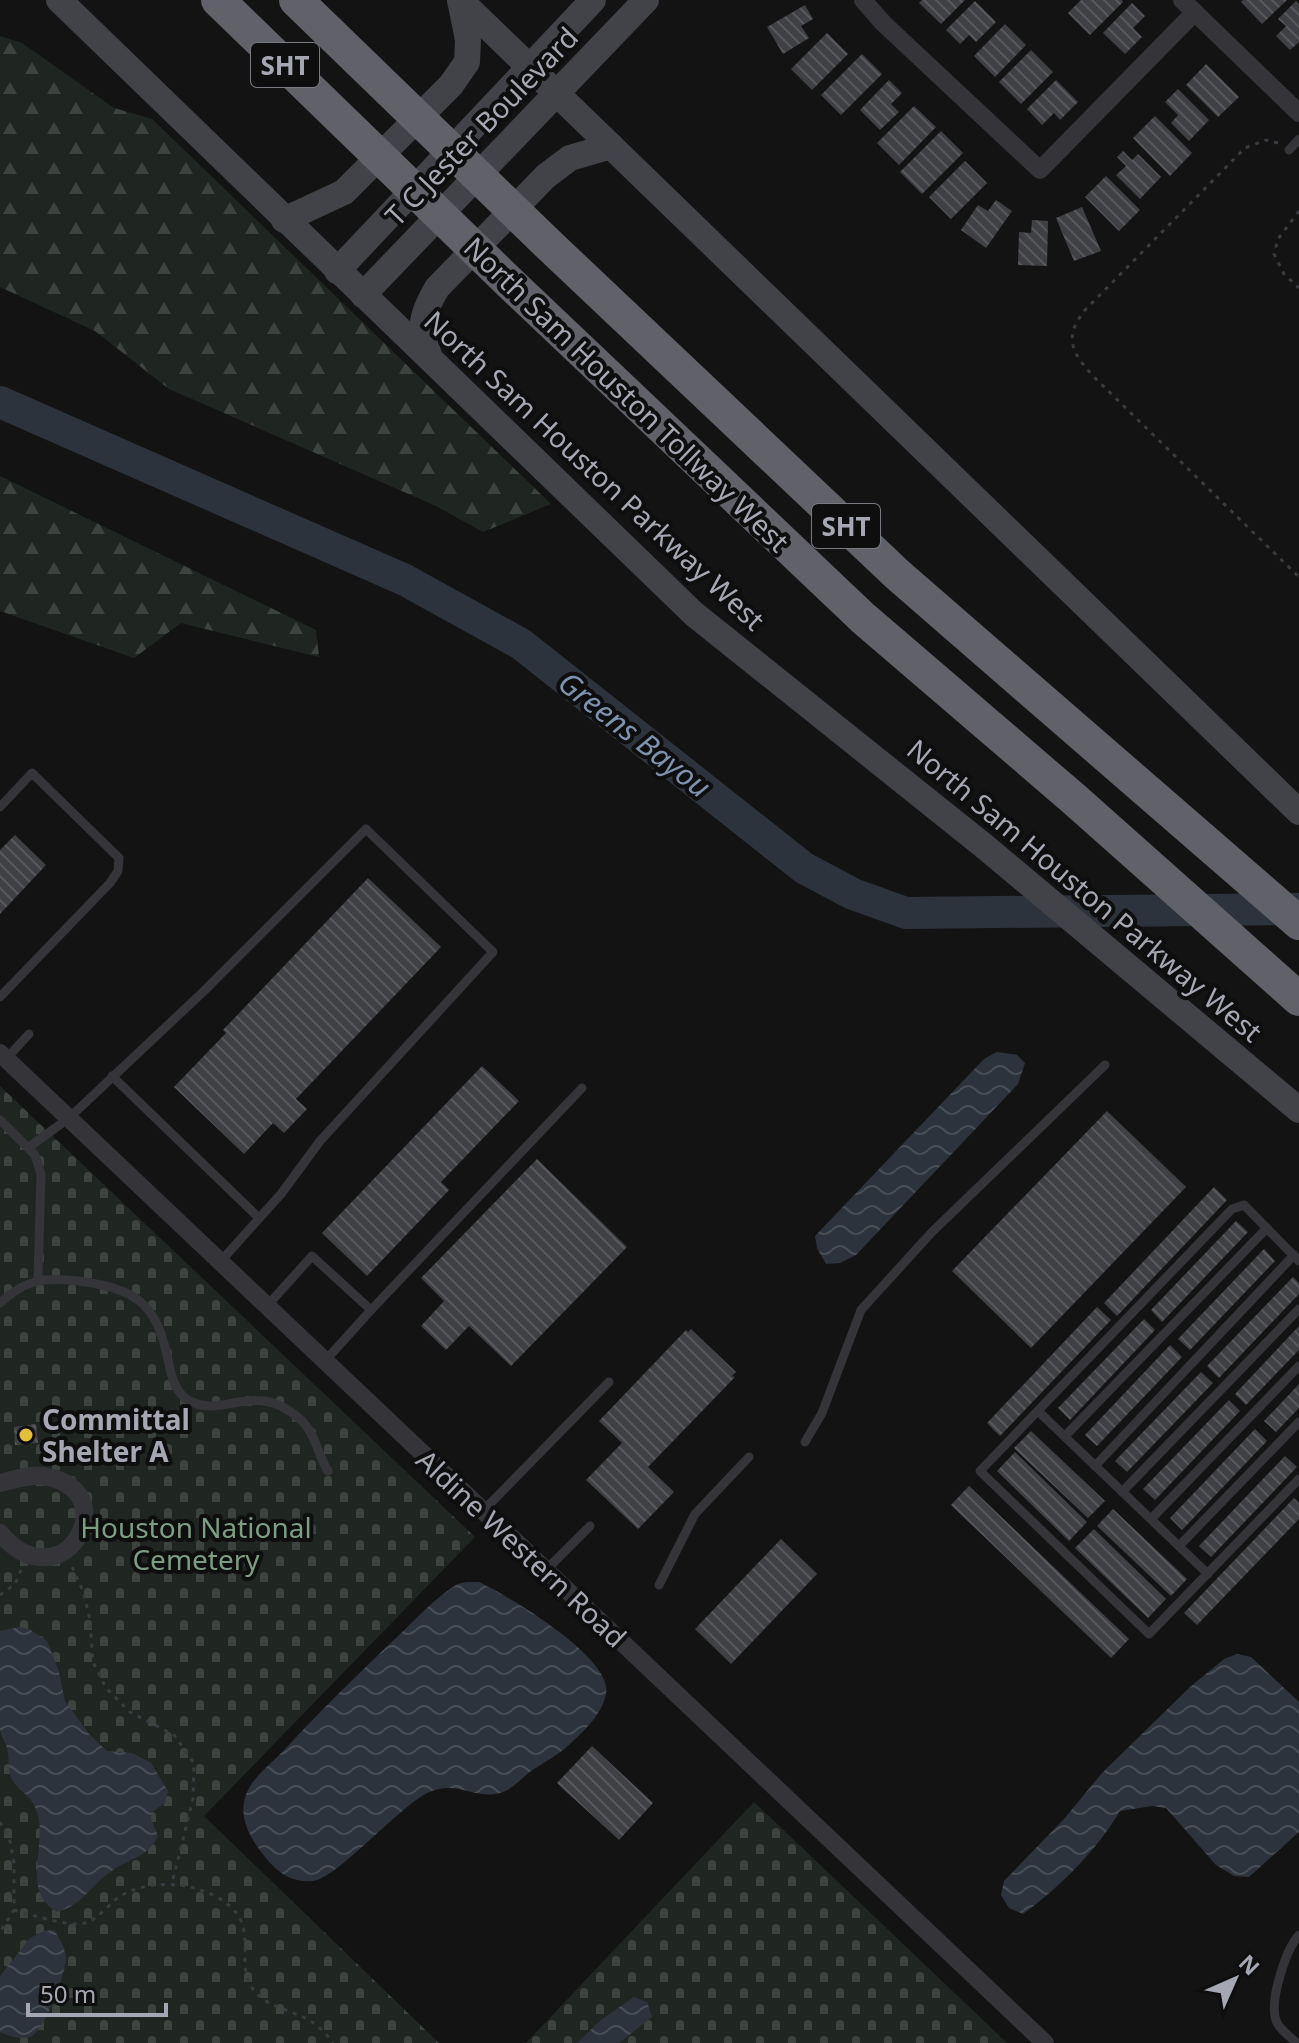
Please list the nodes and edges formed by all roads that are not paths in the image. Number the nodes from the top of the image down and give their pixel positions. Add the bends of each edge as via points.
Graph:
1 (59, 0) edge
2 (218, 0) edge
3 (296, 0) edge
4 (460, 0) edge
5 (593, 0) edge
6 (646, 0) edge
7 (863, 0) edge
8 (1188, 6) edge
9 (530, 68) junction
10 (557, 93) junction
11 (1299, 113) edge
12 (1299, 139) edge
13 (611, 146) junction
14 (1289, 150) dead end
15 (284, 220) junction
16 (337, 271) junction
17 (363, 295) junction
18 (431, 361) junction
19 (1293, 806) edge
20 (0, 807) edge
21 (1299, 923) edge
22 (1292, 992) edge
23 (0, 997) edge
24 (29, 1034) dead end
25 (3, 1056) edge
26 (1105, 1065) dead end
27 (112, 1076) junction
28 (582, 1088) dead end
29 (1299, 1110) edge
30 (69, 1118) junction
31 (0, 1120) edge
32 (29, 1147) junction
33 (259, 1218) junction
34 (1267, 1228) junction
35 (1296, 1258) edge
36 (220, 1262) junction
37 (38, 1279) junction
38 (0, 1303) edge
39 (267, 1306) junction
40 (1299, 1309) edge
41 (371, 1310) junction
42 (325, 1361) junction
43 (1299, 1366) edge
44 (609, 1382) dead end
45 (1038, 1411) junction
46 (1299, 1422) edge
47 (1065, 1436) junction
48 (805, 1442) dead end
49 (749, 1457) dead end
50 (1095, 1466) junction
51 (328, 1471) dead end
52 (1299, 1479) edge
53 (0, 1483) edge
54 (1122, 1492) junction
55 (483, 1511) junction
56 (1151, 1519) junction
57 (590, 1526) dead end
58 (0, 1533) edge
59 (1179, 1546) junction
60 (546, 1570) junction
61 (1208, 1574) junction
62 (659, 1585) dead end
63 (1299, 1935) edge
64 (1045, 2043) edge
65 (1297, 2043) edge

1 - 15 main road, North Sam Houston Parkway West
2 - 22 highway, North Sam Houston Tollway West / SHT via 863,618
3 - 21 highway, North Sam Houston Tollway West / SHT via 898,575
4 - 9 main road
4 - 15 main road via 467,62 451,85 344,192
5 - 9 main road, T C Jester Boulevard
6 - 10 main road, T C Jester Boulevard
7 - 8 street via 1040,170
8 - 11 street
9 - 10 main road
9 - 16 main road, T C Jester Boulevard
10 - 13 main road
10 - 17 main road, T C Jester Boulevard
12 - 14 lane
13 - 18 main road via 570,158 546,176 437,288 424,310 421,334
13 - 19 main road
15 - 16 main road, North Sam Houston Parkway West
16 - 17 main road, North Sam Houston Parkway West
17 - 18 main road, North Sam Houston Parkway West
18 - 29 main road, North Sam Houston Parkway West via 694,614 984,846
20 - 23 lane via 32,773 119,858 110,883
24 - 25 lane
25 - 30 street, Aldine Western Road
26 - 48 lane via 932,1232 861,1310 822,1413
27 - 30 lane
27 - 33 lane
27 - 33 lane via 366,829 493,952 320,1141
28 - 41 lane
30 - 32 lane
30 - 36 street, Aldine Western Road
31 - 32 lane
32 - 37 lane via 41,1174
33 - 36 lane
34 - 35 lane
34 - 45 lane via 1244,1205 1232,1209
34 - 47 lane
35 - 50 lane
36 - 39 street, Aldine Western Road
37 - 38 lane
37 - 51 lane via 100,1284 136,1298 160,1326 181,1394 201,1405 253,1399 282,1406 305,1423
39 - 41 lane via 312,1256
39 - 42 street, Aldine Western Road
40 - 54 lane
41 - 42 lane
42 - 55 street, Aldine Western Road
43 - 56 lane
44 - 55 lane
45 - 47 lane
45 - 61 lane via 980,1471 1149,1634
46 - 59 lane
47 - 50 lane
49 - 62 lane via 695,1514
50 - 54 lane
52 - 61 lane
53 - 58 street via 40,1475 63,1481 79,1494 86,1514 79,1538 63,1553 44,1558 27,1556
54 - 56 lane
55 - 60 street, Aldine Western Road
56 - 59 lane
57 - 60 lane
59 - 61 lane
60 - 64 street, Aldine Western Road
63 - 65 lane via 1279,1979 1275,2014 1276,2023

